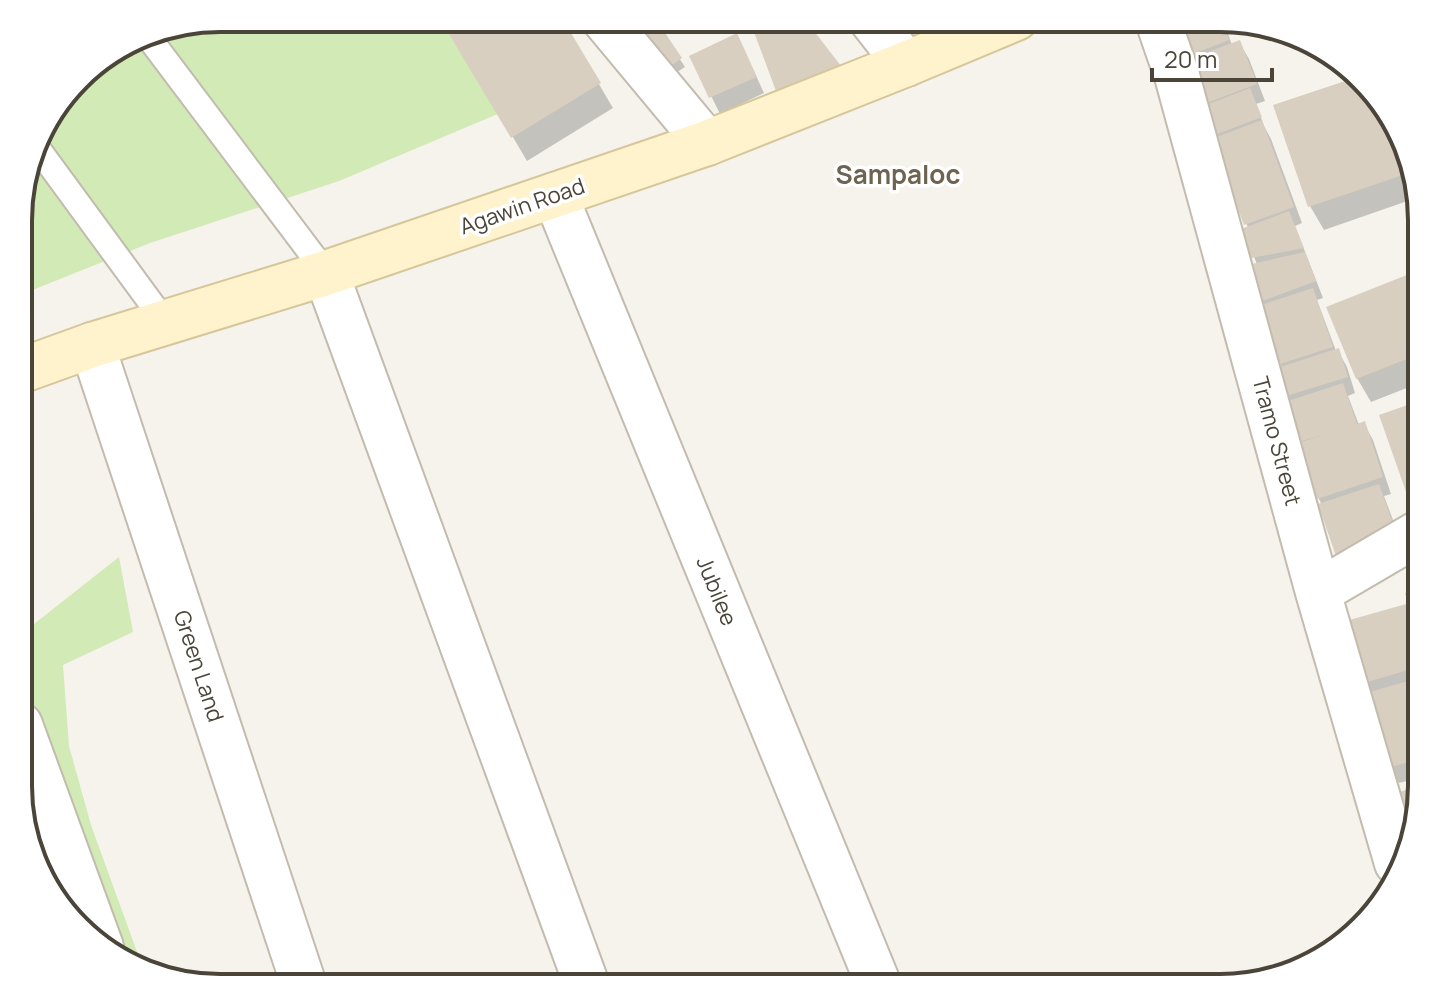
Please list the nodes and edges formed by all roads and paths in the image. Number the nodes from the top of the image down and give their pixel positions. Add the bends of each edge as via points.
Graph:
1 (615, 32) edge
2 (881, 32) edge
3 (975, 32) edge
4 (1162, 32) edge
5 (154, 44) edge
6 (906, 64) junction
7 (707, 143) junction
8 (43, 156) edge
9 (555, 195) junction
10 (326, 273) junction
11 (165, 322) junction
12 (92, 345) junction
13 (32, 367) edge
14 (1408, 539) edge
15 (1318, 592) junction
16 (32, 758) edge
17 (1395, 856) edge
18 (92, 923) edge
19 (300, 974) edge
20 (583, 974) edge
21 (874, 974) edge

1 - 7 street
2 - 6 street
3 - 6 street, Agawin Road
4 - 15 street, Tramo Street
5 - 10 lane
6 - 7 street, Agawin Road
7 - 9 street, Agawin Road
8 - 11 lane
9 - 10 street, Agawin Road
9 - 21 street, Jubilee
10 - 11 street, Agawin Road
10 - 20 street
11 - 12 street, Agawin Road
12 - 13 street, Agawin Road
12 - 19 street, Green Land
14 - 15 street
15 - 17 street, Tramo Street
16 - 18 street

